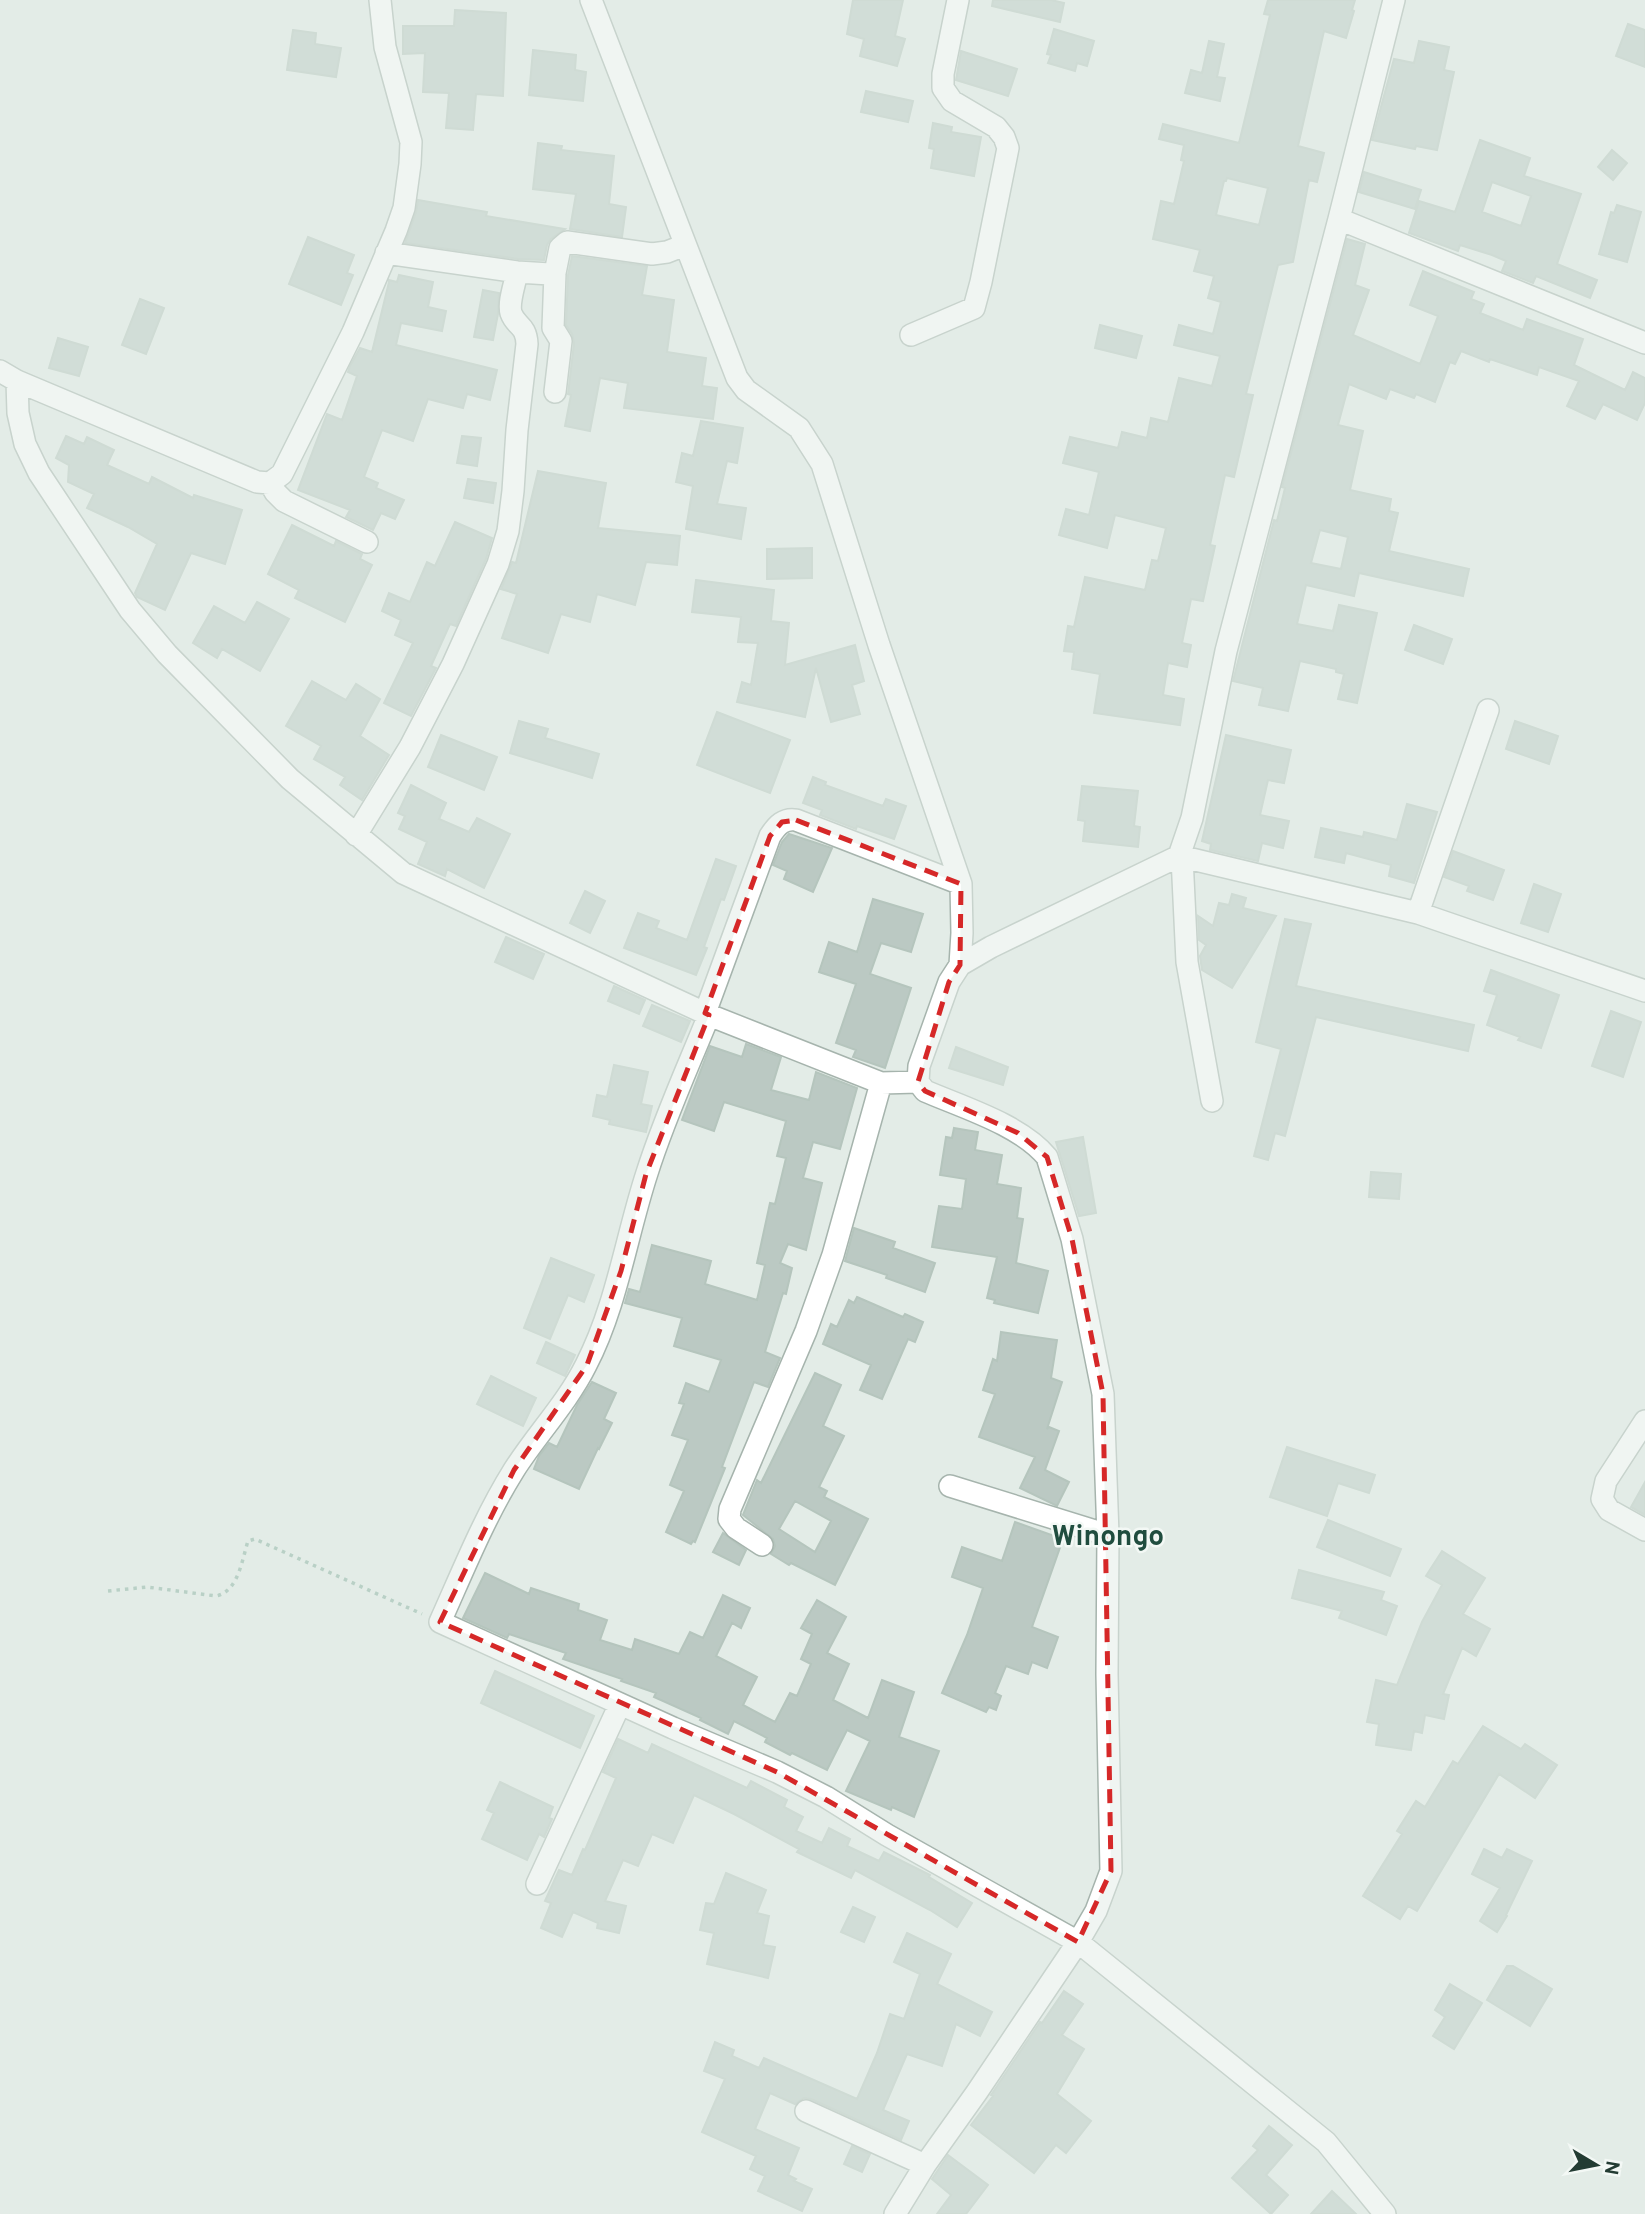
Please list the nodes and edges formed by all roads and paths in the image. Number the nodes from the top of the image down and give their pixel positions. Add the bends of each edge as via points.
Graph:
1 (380, 0) edge
2 (592, 0) edge
3 (958, 0) edge
4 (1394, 0) edge
5 (1339, 219) junction
6 (684, 245) junction
7 (386, 253) junction
8 (517, 272) junction
9 (555, 273) junction
10 (911, 335) dead end
11 (1645, 343) edge
12 (9, 376) edge
13 (555, 392) dead end
14 (271, 483) junction
15 (367, 542) dead end
16 (1488, 710) dead end
17 (356, 835) junction
18 (1181, 856) junction
19 (961, 884) junction
20 (1418, 913) junction
21 (960, 965) junction
22 (1645, 991) edge
23 (707, 1014) junction
24 (918, 1082) junction
25 (881, 1083) junction
26 (1212, 1101) dead end
27 (1645, 1421) edge
28 (950, 1486) dead end
29 (1645, 1530) edge
30 (1108, 1535) junction
31 (762, 1545) dead end
32 (108, 1591) dead end
33 (440, 1622) junction
34 (620, 1704) junction
35 (537, 1884) dead end
36 (1078, 1942) junction
37 (806, 2111) dead end
38 (925, 2165) junction
39 (895, 2214) edge
40 (1385, 2214) edge

1 - 7 street via 385,47 411,142 404,208
2 - 6 street
3 - 10 street via 943,88 952,101 996,127 1007,148 974,308
4 - 5 street
5 - 11 street
5 - 18 street via 1226,650
6 - 9 street via 652,254 567,242 560,248
6 - 19 street via 737,378 746,390 799,428 822,464
7 - 8 street
7 - 14 street via 353,332 282,474
8 - 9 street
8 - 17 street via 510,309 525,330 527,344 513,491 498,564 410,747
9 - 13 street via 553,328 561,341
12 - 14 street via 257,482
12 - 17 street via 25,444 39,473 130,610 290,779
14 - 15 street via 284,501
16 - 20 street
17 - 23 street via 403,873
18 - 20 street
18 - 21 street
18 - 26 street via 1187,962
19 - 21 street
19 - 23 street via 796,820 782,822 770,836
20 - 22 street
21 - 24 street via 949,982 919,1066
23 - 25 street
23 - 33 street via 646,1174 621,1271 587,1365 514,1470
24 - 25 street
24 - 30 street via 925,1091 1018,1133 1047,1157 1072,1240 1102,1394
25 - 31 street via 833,1255 730,1509 729,1520 736,1528
27 - 29 street via 1606,1481 1602,1499 1609,1510
28 - 30 street
30 - 36 street via 1111,1871
32 - 33 path via 147,1587 223,1595 233,1584 248,1541 255,1539
33 - 34 street
34 - 35 street
34 - 36 street via 778,1772
36 - 38 street
36 - 40 street via 1326,2142
37 - 38 street
38 - 39 street

